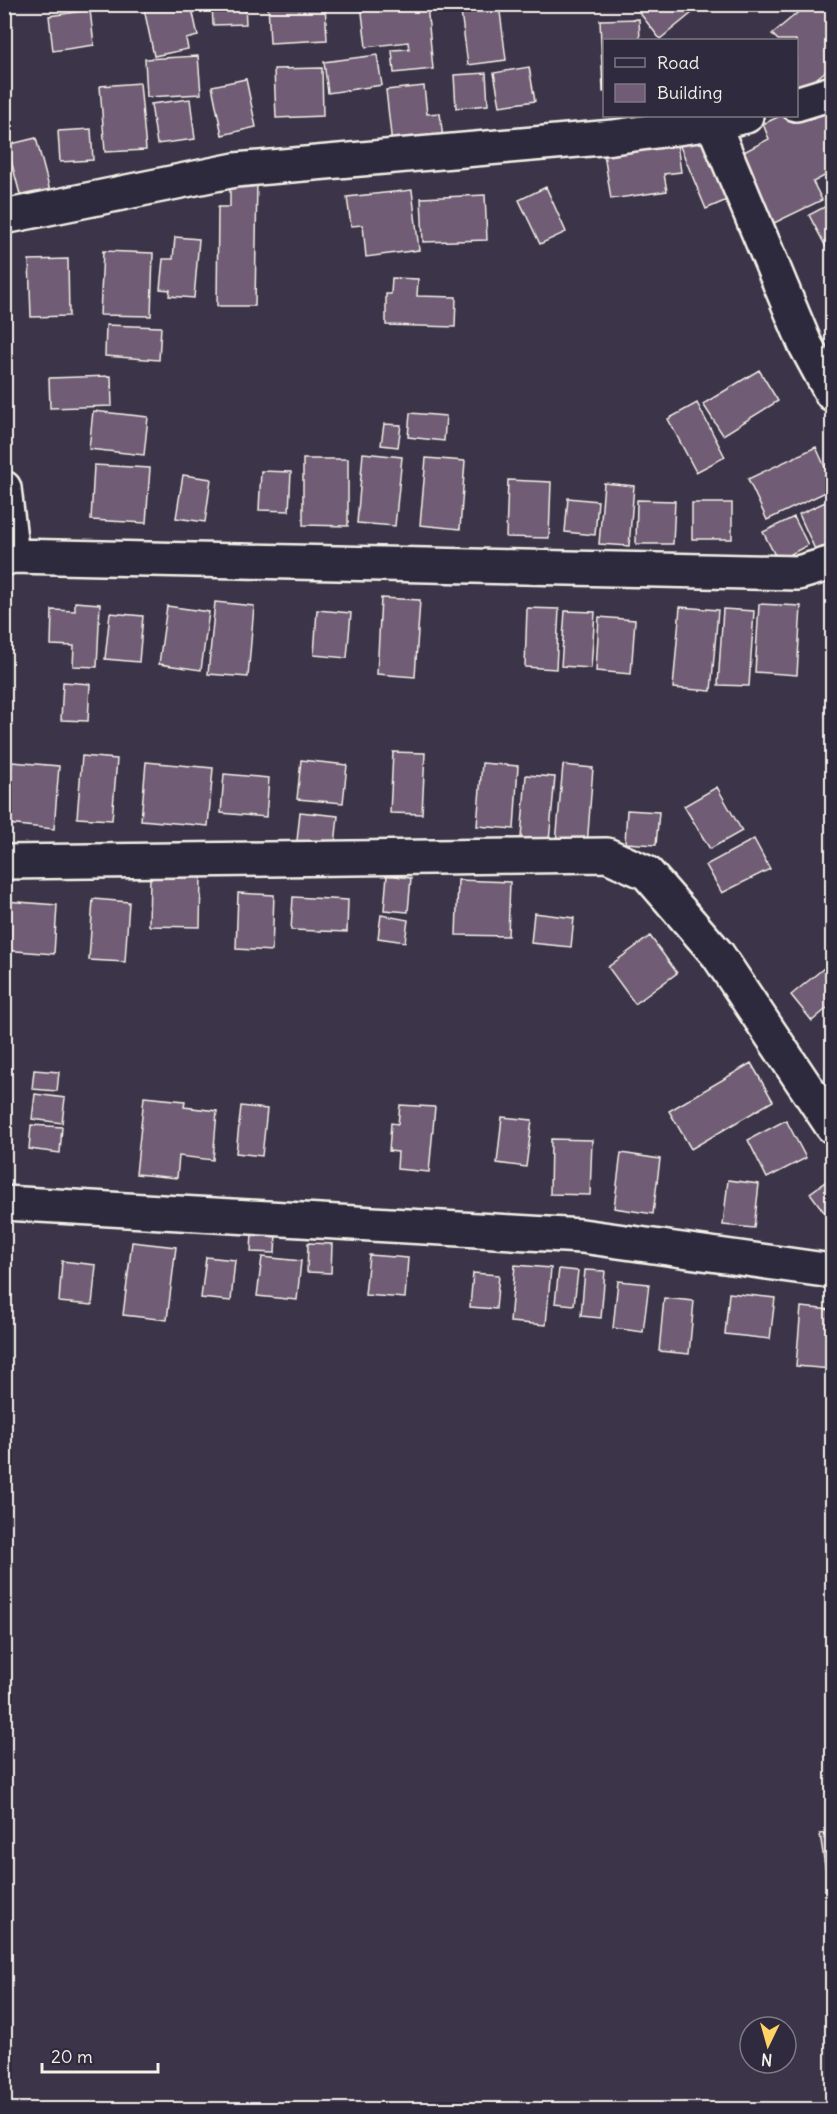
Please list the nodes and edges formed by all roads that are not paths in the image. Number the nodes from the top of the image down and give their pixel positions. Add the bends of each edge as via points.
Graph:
1 (832, 93) edge
2 (798, 103) edge
3 (741, 117) edge
4 (713, 123) junction
5 (4, 217) edge
6 (832, 394) edge
7 (4, 488) edge
8 (8, 558) edge
9 (832, 563) edge
10 (4, 862) edge
11 (832, 1126) edge
12 (4, 1203) edge
13 (832, 1271) edge

1 - 2 street
3 - 4 street
4 - 5 street via 613,137 235,170
4 - 6 street via 805,344
7 - 8 street
8 - 9 street via 798,573
10 - 11 street via 607,855 647,873 718,955
12 - 13 street via 582,1236

